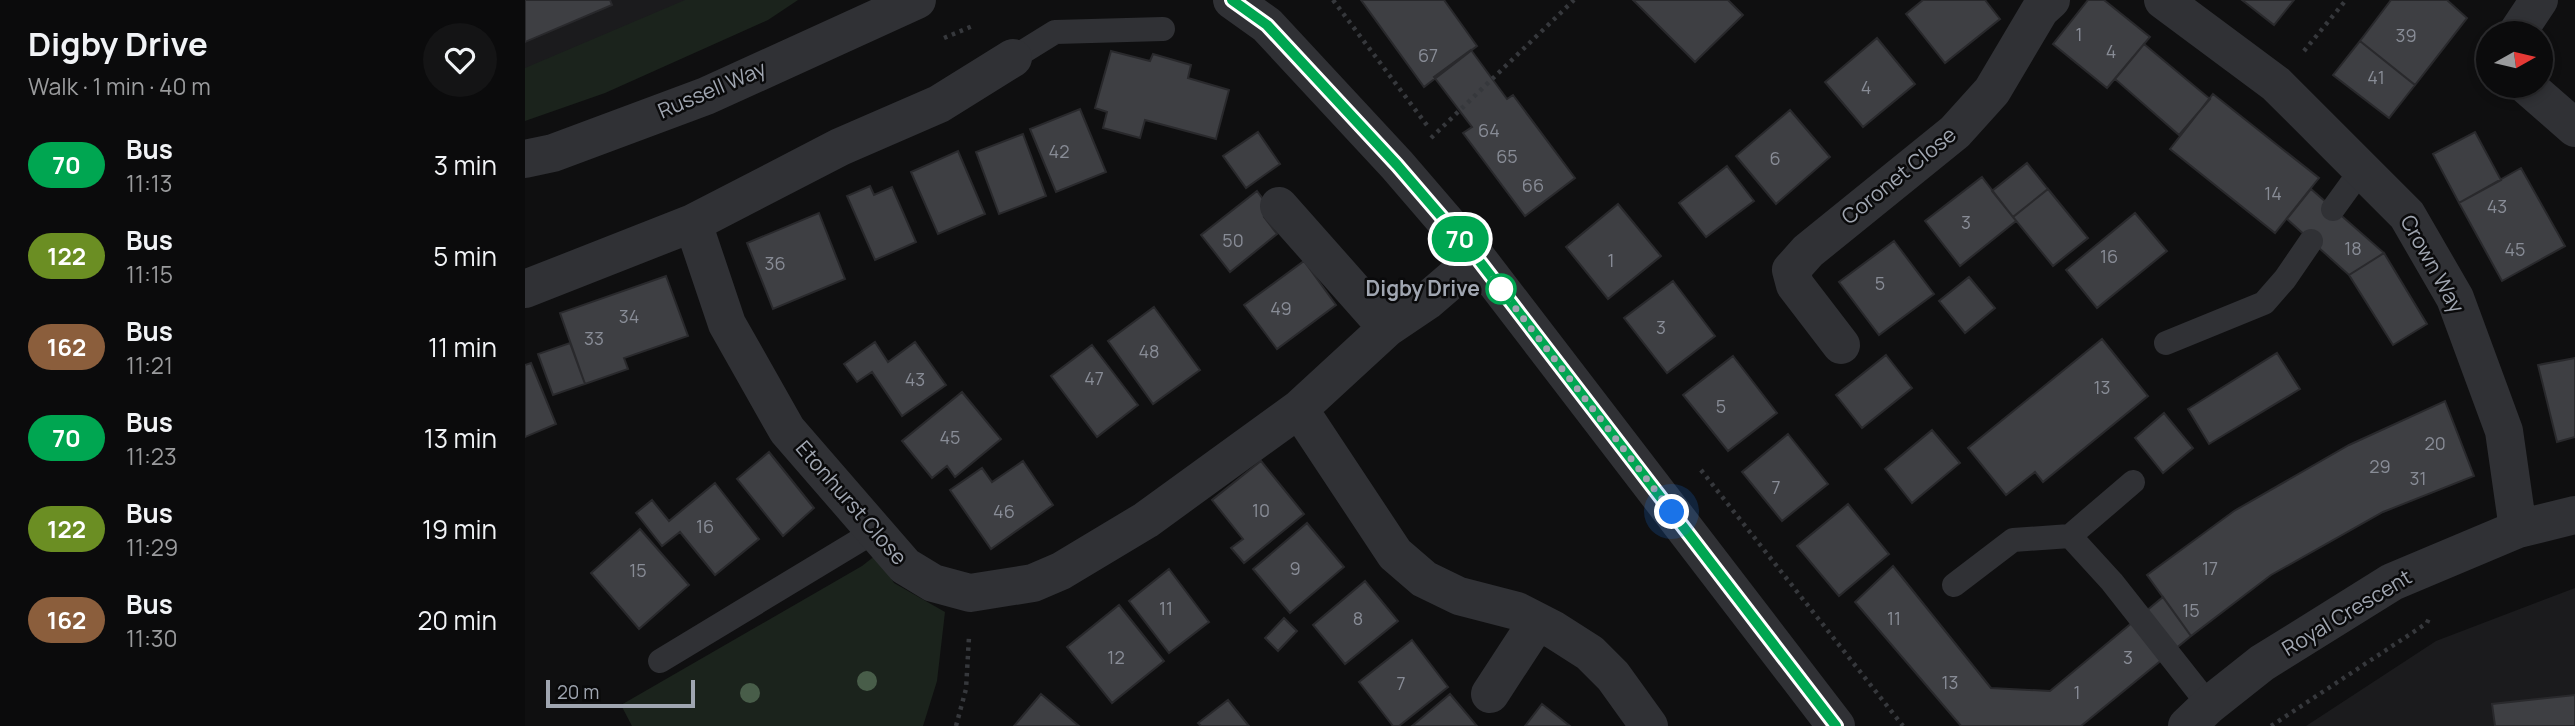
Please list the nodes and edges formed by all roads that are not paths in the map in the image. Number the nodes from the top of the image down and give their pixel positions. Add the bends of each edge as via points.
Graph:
1 (1232, 0) edge
2 (2050, 0) edge
3 (2163, 0) edge
4 (2539, 0) edge
5 (905, 3) edge
6 (1260, 13) edge
7 (2525, 21) edge
8 (1163, 29) dead end
9 (1013, 58) joint
10 (2541, 98) edge
11 (2575, 128) edge
12 (525, 159) edge
13 (2362, 169) junction
14 (1279, 206) dead end
15 (2333, 209) dead end
16 (693, 223) junction
17 (2311, 241) dead end
18 (1477, 258) junction
19 (525, 289) edge
20 (1387, 328) junction
21 (2166, 343) dead end
22 (1842, 345) dead end
23 (1299, 409) junction
24 (2133, 482) dead end
25 (2575, 515) edge
26 (2518, 529) junction
27 (875, 531) junction
28 (2070, 536) junction
29 (1954, 585) dead end
30 (1537, 622) junction
31 (660, 661) dead end
32 (1490, 694) dead end
33 (2198, 716) edge
34 (1649, 726) edge
35 (1836, 726) edge

1 - 6 street
2 - 22 street, Coronet Close via 1992,91 1955,132 1808,251 1791,270 1795,285
3 - 13 street, Crown Way via 2276,84
4 - 7 street
5 - 12 street, Russell Way via 706,96 553,153
6 - 18 street
8 - 9 lane via 1055,32
9 - 16 street via 939,104 840,147
10 - 11 street
13 - 15 lane
13 - 26 street, Crown Way via 2407,215 2455,298 2504,431
14 - 20 street
16 - 19 street
16 - 27 street, Etonhurst Close via 727,324 787,430
17 - 21 lane via 2264,303
18 - 20 street, Etonhurst Close
18 - 35 street
20 - 23 street, Etonhurst Close
23 - 27 street, Etonhurst Close via 1146,520 1033,583 970,593 933,583 905,566
23 - 30 street via 1395,554 1424,579 1459,596 1517,611
24 - 28 lane
25 - 26 street, Royal Crescent
26 - 33 street, Royal Crescent via 2392,582 2262,663
27 - 31 lane
28 - 29 lane via 2013,540
28 - 33 lane, Royal Crescent via 2112,582
30 - 32 street
30 - 34 street via 1590,653

